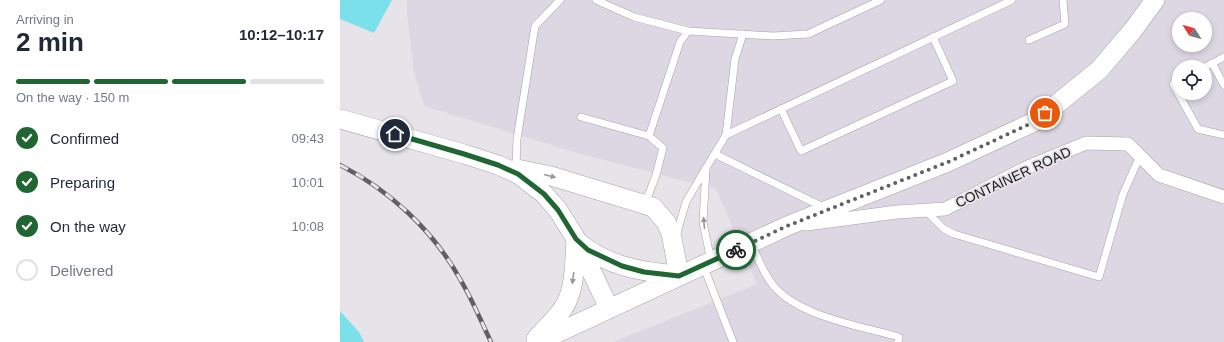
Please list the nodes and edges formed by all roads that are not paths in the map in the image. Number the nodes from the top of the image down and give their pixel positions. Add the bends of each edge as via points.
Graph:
1 (560, 0) edge
2 (596, 0) edge
3 (881, 0) edge
4 (1012, 0) edge
5 (1062, 0) edge
6 (1152, 1) edge
7 (688, 31) junction
8 (743, 34) junction
9 (932, 37) junction
10 (1029, 40) dead end
11 (1224, 57) edge
12 (1212, 63) joint
13 (1224, 85) edge
14 (1182, 100) edge
15 (781, 109) junction
16 (581, 117) dead end
17 (340, 119) edge
18 (726, 135) junction
19 (1224, 135) edge
20 (649, 136) junction
21 (715, 154) junction
22 (1140, 156) junction
23 (507, 167) junction
24 (706, 168) junction
25 (1224, 197) edge
26 (645, 204) junction
27 (828, 210) junction
28 (926, 211) junction
29 (787, 226) junction
30 (576, 239) junction
31 (751, 243) junction
32 (673, 247) junction
33 (707, 263) junction
34 (679, 276) junction
35 (609, 308) junction
36 (533, 342) edge
37 (538, 342) edge
38 (733, 342) edge
39 (898, 342) edge

1 - 23 lane via 535,26 517,139
2 - 7 lane via 634,17
3 - 8 lane via 808,34
4 - 9 lane
5 - 10 lane via 1065,24
6 - 27 main road via 1134,30 1099,70 1036,121 948,162
7 - 8 lane
7 - 20 lane via 680,42
8 - 18 lane via 735,59
9 - 15 lane
9 - 15 lane via 953,80 801,151
11 - 12 lane
12 - 13 lane
14 - 19 lane via 1198,129
15 - 18 lane
16 - 20 lane
17 - 23 main road
18 - 21 lane
20 - 26 lane via 662,148 656,175
21 - 24 lane
21 - 27 lane
22 - 25 street, CONTAINER ROAD via 1159,175
22 - 28 street, CONTAINER ROAD via 1128,144 1086,143 1028,167 945,210
22 - 28 lane via 1122,194 1099,276 954,234 944,229
23 -> 26 main road via 551,176
23 - 30 main road via 544,194 558,210
24 - 32 lane via 686,202
33 -> 24 lane via 703,222
26 - 32 main road via 658,212 666,222
27 - 29 main road
28 - 29 street, CONTAINER ROAD via 897,212
29 - 31 main road
30 - 34 main road via 588,250 622,266 644,272
30 - 35 main road
30 -> 36 main road via 568,299 562,310
31 - 33 main road
31 - 39 lane via 770,282 785,297 809,312 899,337
32 - 34 main road
33 - 34 main road
33 - 38 lane
34 - 35 main road
35 - 37 main road

